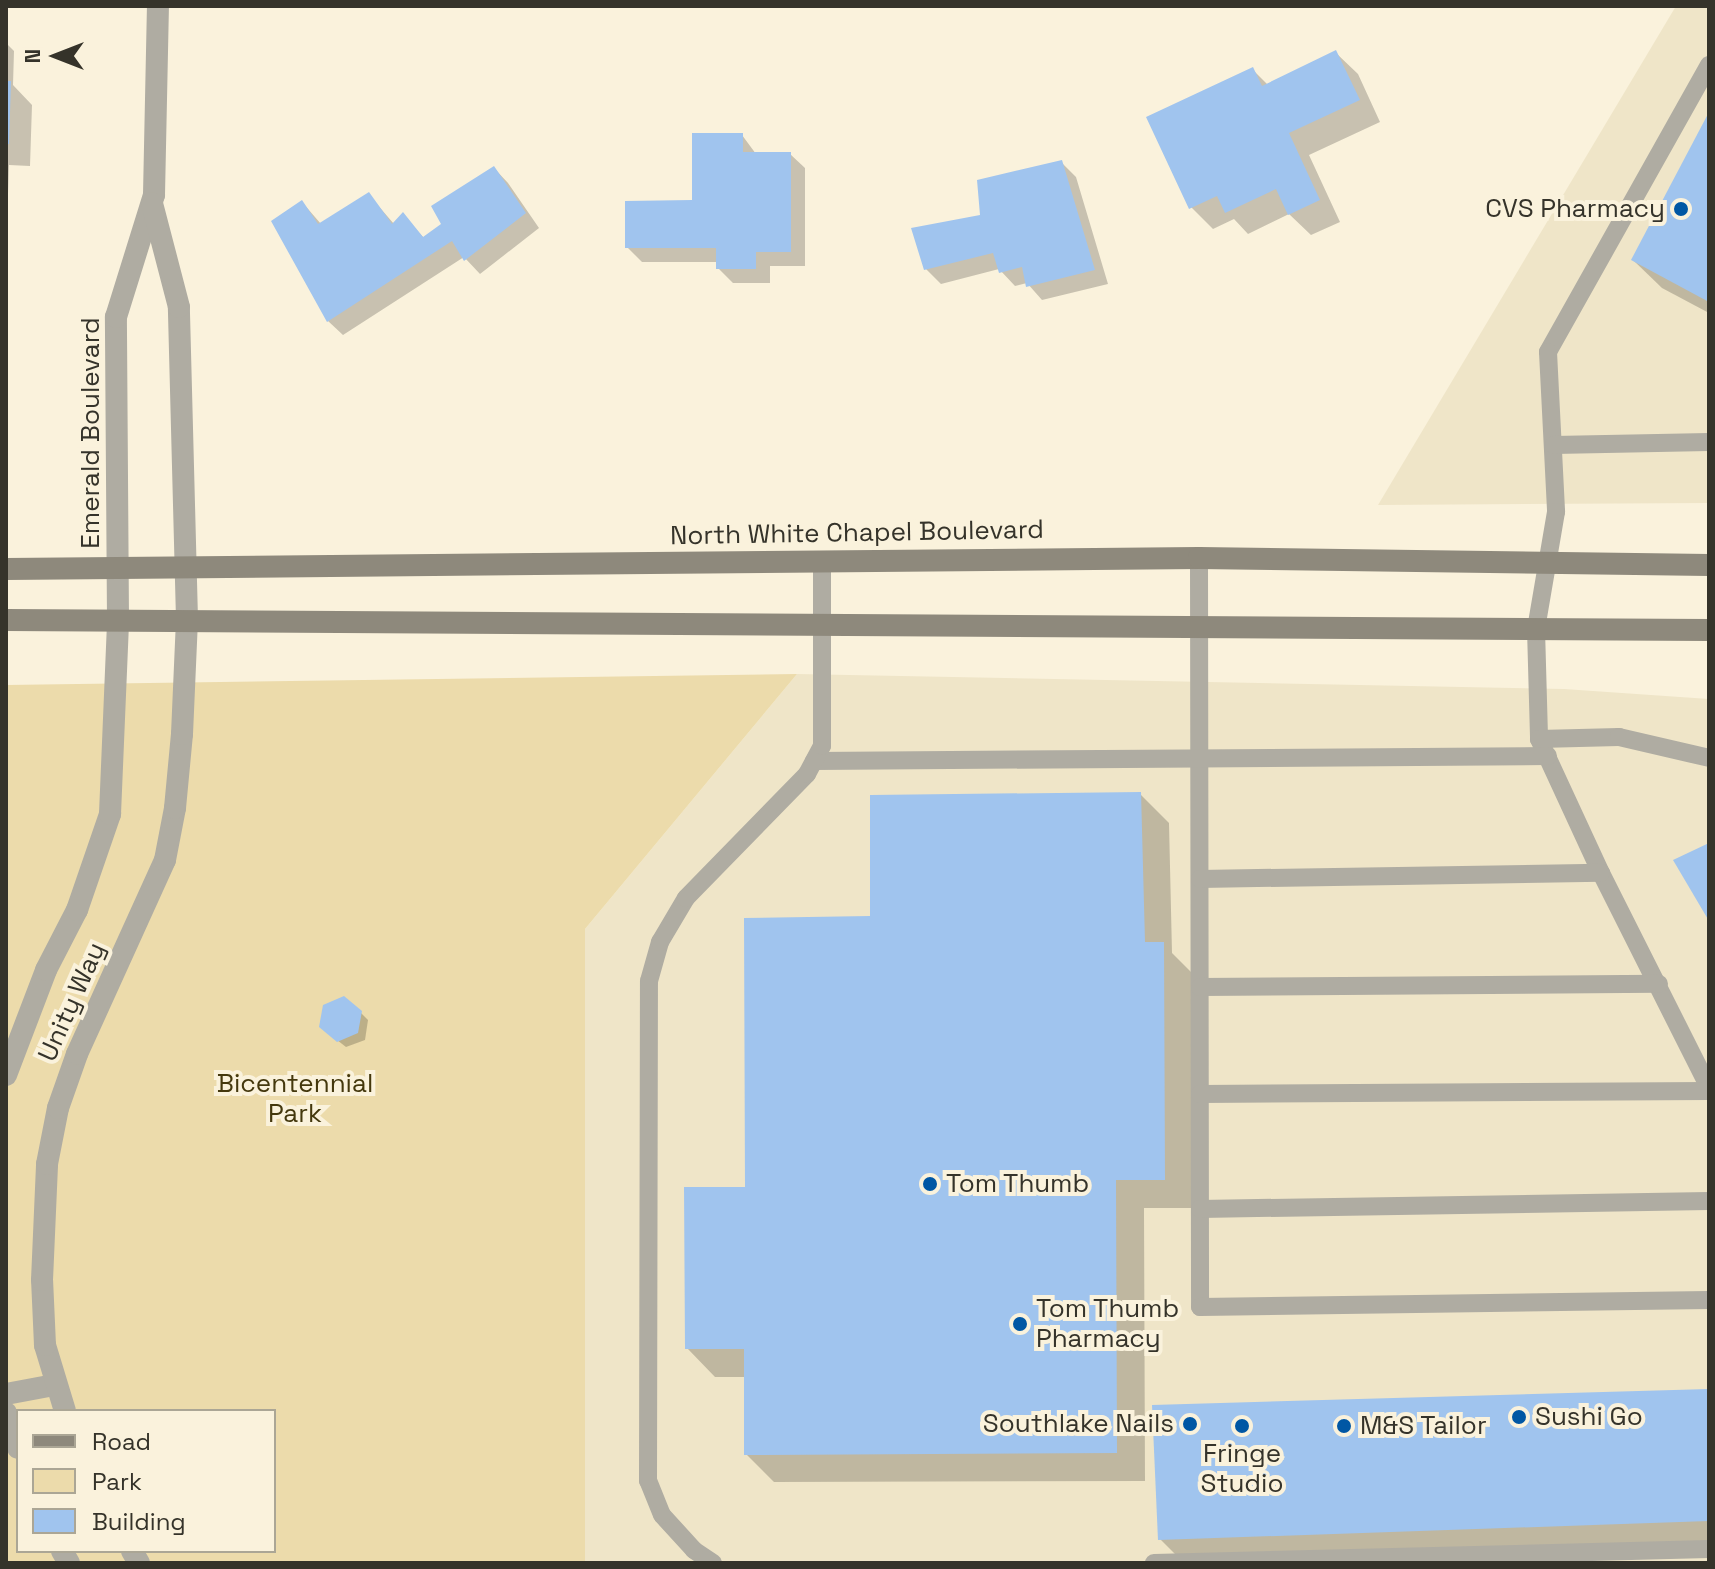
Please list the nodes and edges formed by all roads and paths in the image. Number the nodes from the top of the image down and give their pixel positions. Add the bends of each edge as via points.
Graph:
1 (158, 6) edge
2 (1709, 65) edge
3 (152, 203) junction
4 (1709, 442) edge
5 (1554, 445) junction
6 (1199, 558) junction
7 (1548, 561) junction
8 (822, 562) junction
9 (1709, 565) edge
10 (187, 567) junction
11 (118, 568) junction
12 (6, 569) edge
13 (187, 619) junction
14 (6, 620) edge
15 (118, 620) junction
16 (821, 628) junction
17 (1200, 628) junction
18 (1536, 629) junction
19 (1709, 630) edge
20 (1539, 739) junction
21 (1548, 756) junction
22 (1709, 758) edge
23 (1200, 760) junction
24 (814, 761) junction
25 (1601, 873) junction
26 (1200, 879) junction
27 (1659, 984) junction
28 (1200, 987) junction
29 (6, 1075) edge
30 (1709, 1090) edge
31 (1200, 1094) junction
32 (1709, 1201) edge
33 (1200, 1209) junction
34 (1709, 1300) edge
35 (54, 1385) junction
36 (6, 1394) edge
37 (64, 1409) edge
38 (6, 1413) edge
39 (16, 1442) edge
40 (1709, 1549) edge
41 (713, 1563) edge
42 (1154, 1563) edge

1 - 3 street, Emerald Boulevard
2 - 5 lane via 1548,352
3 - 10 street, Emerald Boulevard via 179,307
3 - 11 street, Emerald Boulevard via 116,317
4 - 5 lane
5 - 7 lane via 1556,512
6 - 7 main road, North White Chapel Boulevard
6 - 8 main road, North White Chapel Boulevard
6 - 17 lane
7 - 9 main road, North White Chapel Boulevard
7 - 18 lane
8 - 10 main road, North White Chapel Boulevard
8 - 16 lane
10 - 11 main road, North White Chapel Boulevard
10 - 13 street, Emerald Boulevard
11 - 12 main road, North White Chapel Boulevard
11 - 15 street, Emerald Boulevard
13 - 15 main road
13 - 16 main road
13 - 35 street, Unity Way via 175,808 165,860 77,1054 58,1108 47,1164 42,1280 45,1345
14 - 15 main road
15 - 29 street, Unity Way via 110,814 91,873
16 - 17 main road
16 - 24 lane via 822,746
17 - 18 main road
17 - 23 lane
18 - 19 main road
18 - 20 lane
20 - 21 lane
20 - 22 lane via 1619,737
21 - 23 lane
21 - 25 lane
23 - 24 lane
23 - 26 lane
24 - 41 lane via 686,898 660,942 649,981 648,1481 662,1515
25 - 26 lane
25 - 27 lane
26 - 28 lane
27 - 28 lane
27 - 30 lane
28 - 31 lane
30 - 31 lane
31 - 33 lane
32 - 33 lane
33 - 34 lane via 1200,1307
35 - 36 street
35 - 37 street, Unity Way
38 - 39 street
40 - 42 lane

